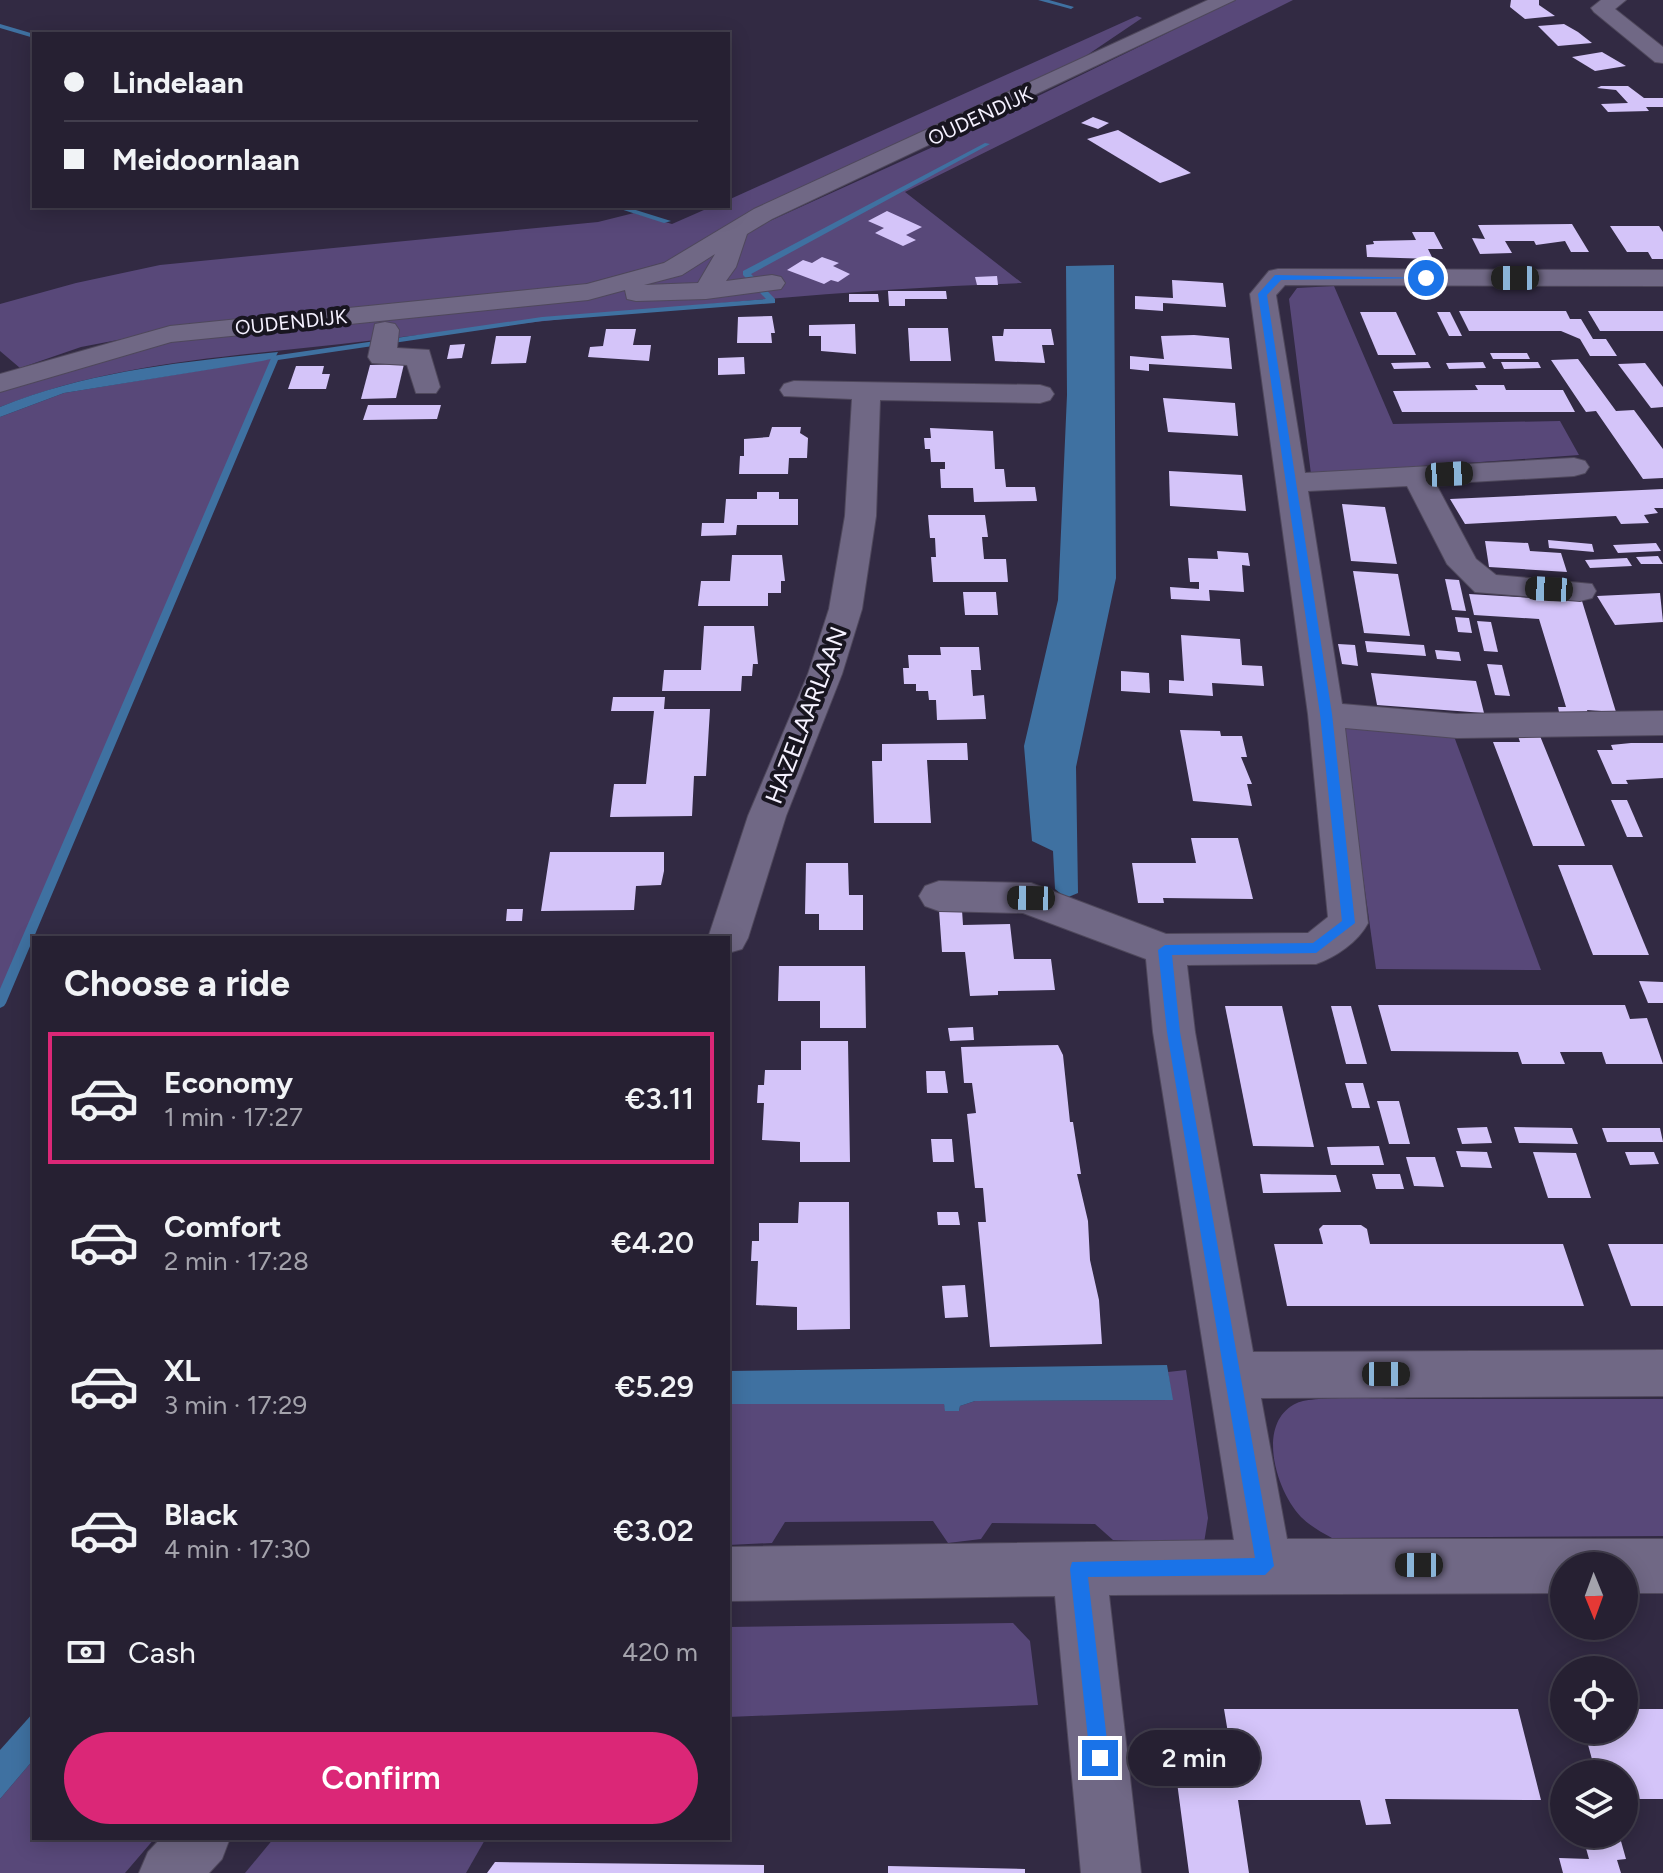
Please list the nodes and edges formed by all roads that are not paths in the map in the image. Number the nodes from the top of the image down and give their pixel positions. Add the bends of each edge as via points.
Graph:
1 (1225, 0) edge
2 (1616, 0) edge
3 (1663, 57) edge
4 (736, 231) junction
5 (1663, 278) edge
6 (761, 286) dead end
7 (706, 291) junction
8 (588, 292) junction
9 (467, 304) junction
10 (265, 325) junction
11 (385, 336) junction
12 (0, 383) edge
13 (426, 387) dead end
14 (794, 390) dead end
15 (866, 391) junction
16 (1040, 394) dead end
17 (1574, 467) dead end
18 (1417, 476) junction
19 (1292, 483) junction
20 (1580, 591) dead end
21 (1326, 714) junction
22 (1663, 723) edge
23 (939, 896) dead end
24 (729, 936) edge
25 (1165, 950) junction
26 (1663, 1373) edge
27 (1232, 1375) junction
28 (1265, 1566) junction
29 (1663, 1566) edge
30 (1078, 1569) junction
31 (730, 1574) edge
32 (199, 1840) edge
33 (169, 1873) edge
34 (1111, 1873) edge

1 - 4 street, OUDENDIJK
2 - 3 street via 1601,8
4 - 7 street via 723,267
4 - 8 street, OUDENDIJK via 673,269
5 - 19 street via 1278,277 1263,294
6 - 7 street, OUDENDIJK
7 - 8 street, OUDENDIJK
8 - 9 street, OUDENDIJK
9 - 10 street, OUDENDIJK
9 - 11 street
10 - 11 street
10 - 12 street, OUDENDIJK via 124,344
11 - 13 street via 382,357 419,356
14 - 15 street
15 - 16 street
15 - 24 street, HAZELAARLAAN via 864,487 848,595 817,697 782,775
17 - 18 street
18 - 19 street
18 - 20 street via 1463,564 1487,585
19 - 21 street
21 - 22 street via 1457,726
21 - 25 street via 1348,923 1316,948
23 - 25 street via 1031,898
25 - 27 street
26 - 27 street
27 - 28 street
28 - 29 street
28 - 30 street
30 - 31 street
30 - 34 street
32 - 33 street

